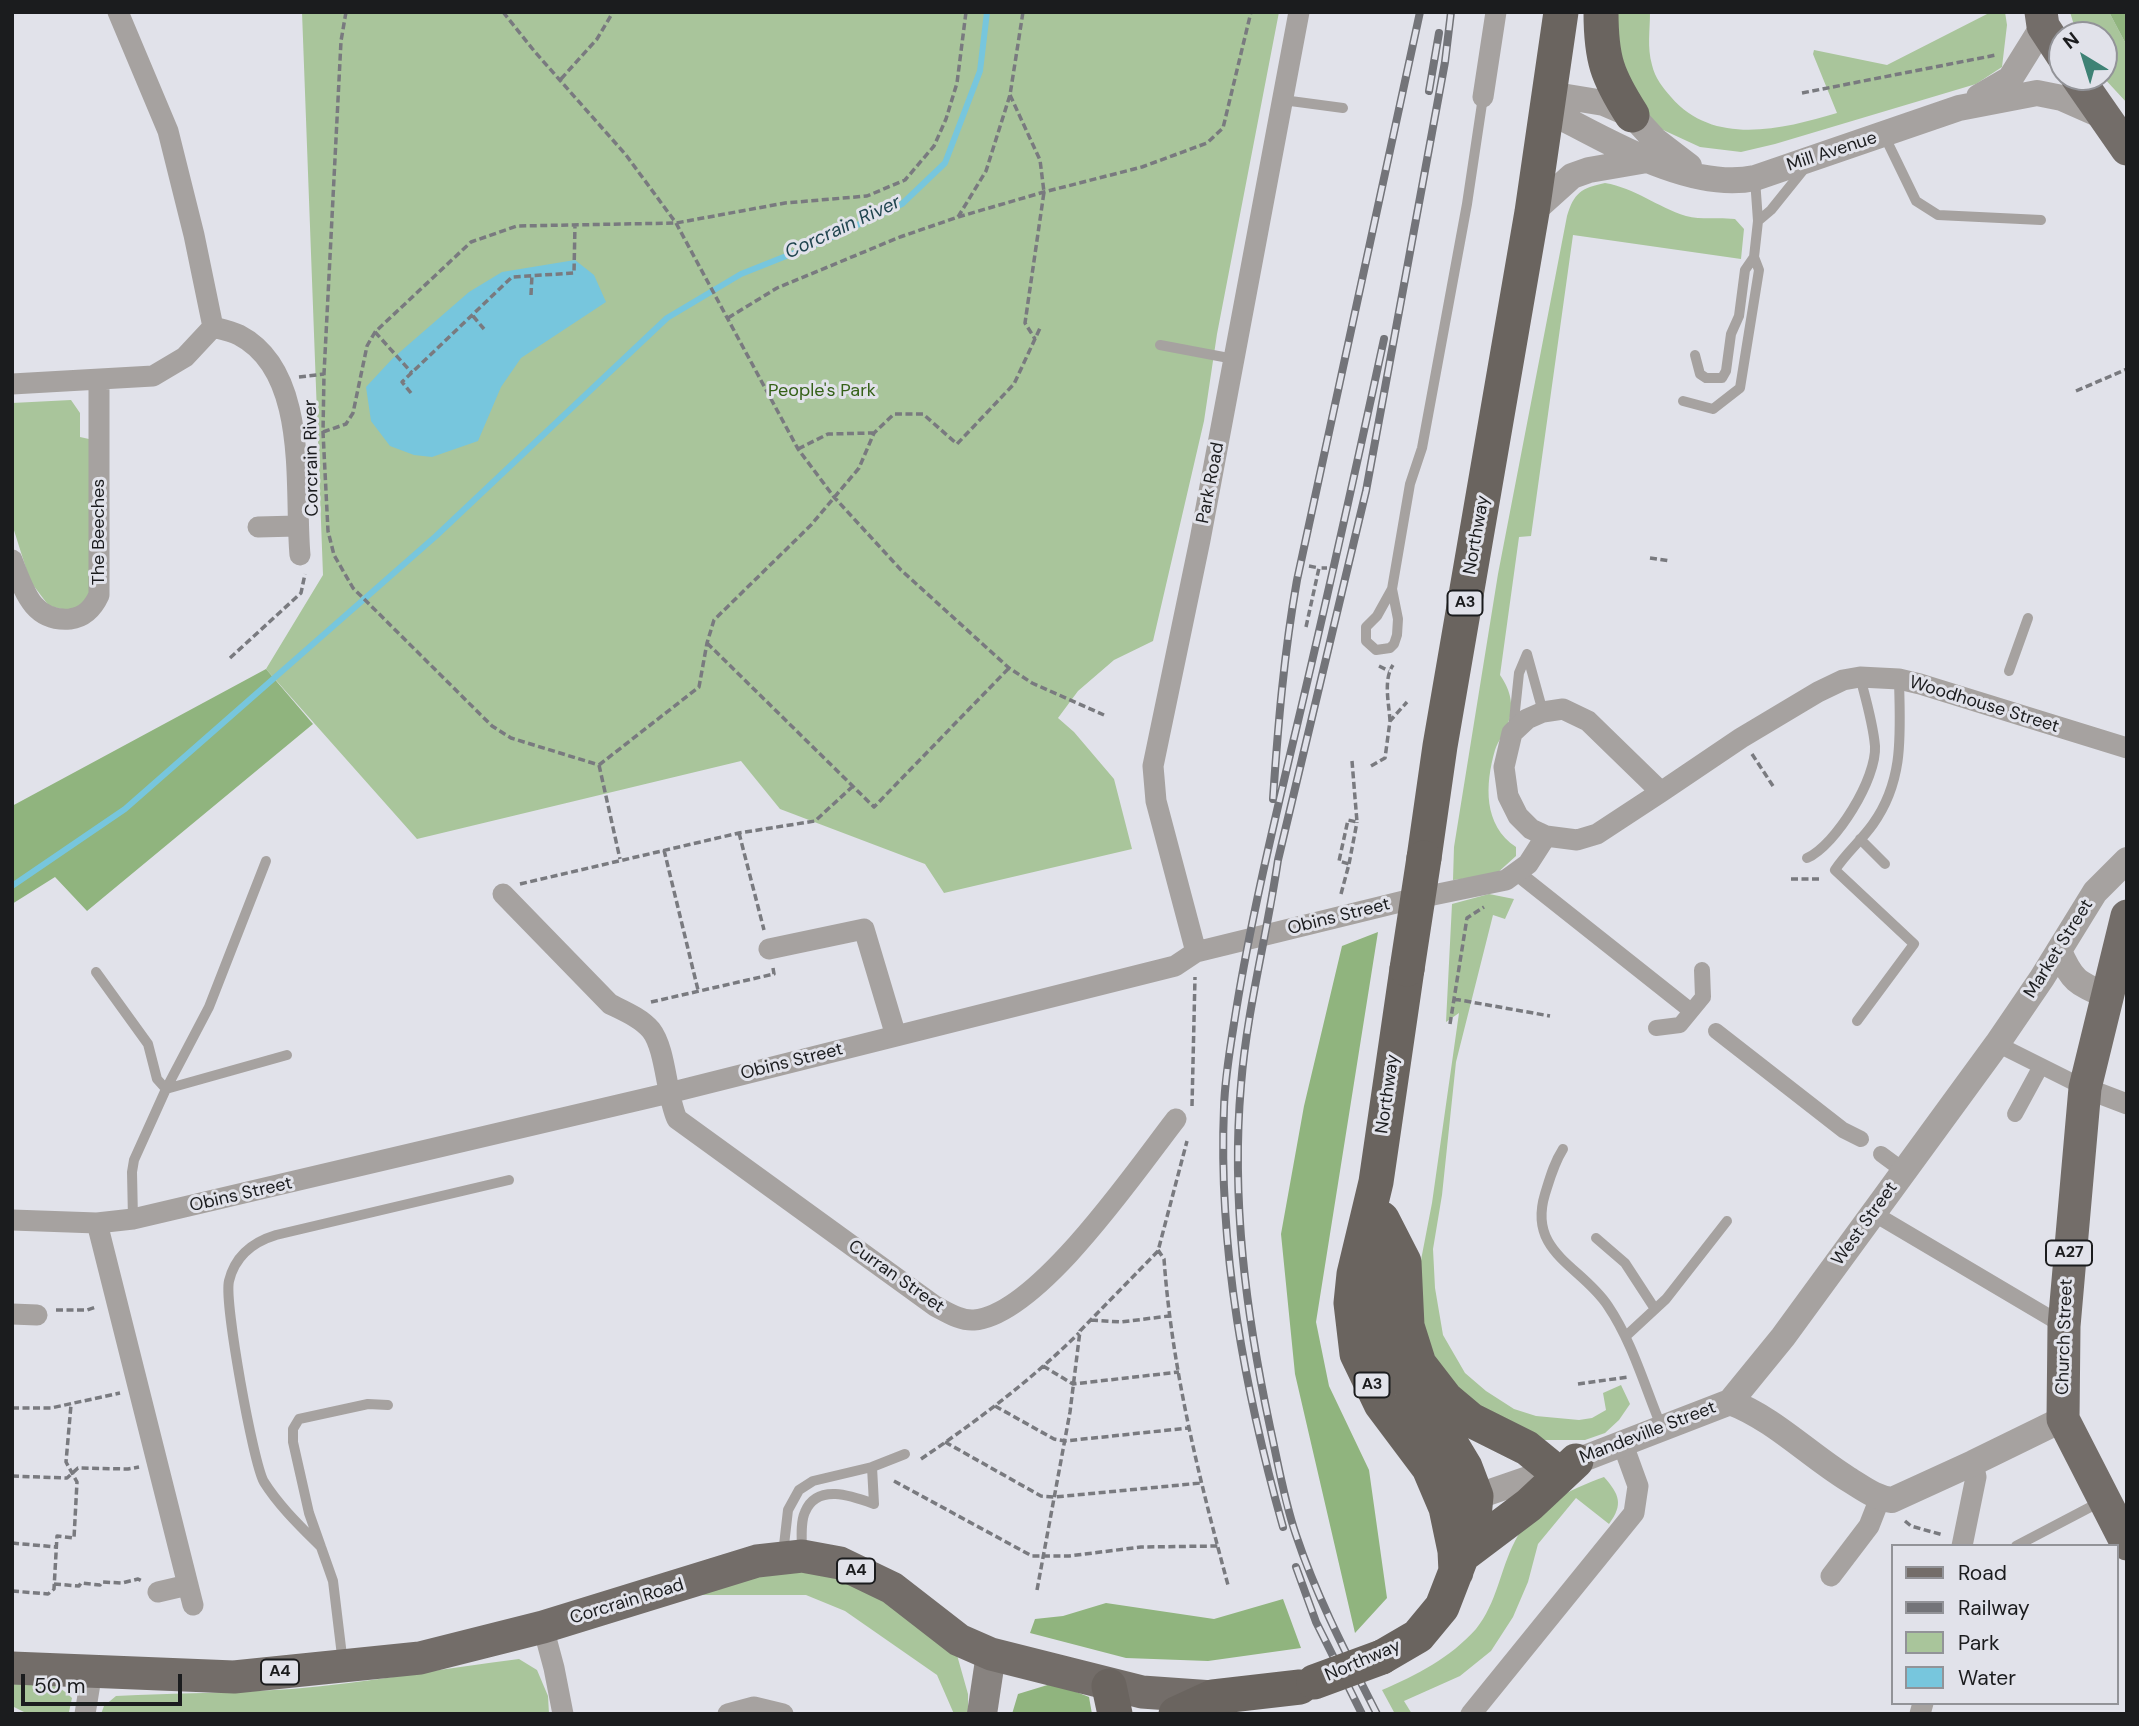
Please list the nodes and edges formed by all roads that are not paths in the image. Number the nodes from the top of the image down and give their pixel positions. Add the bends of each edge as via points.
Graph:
1 (118, 12) edge
2 (1299, 12) edge
3 (1496, 12) edge
4 (1561, 12) edge
5 (1601, 12) edge
6 (2042, 19) edge
7 (2087, 91) edge
8 (1483, 97) joint
9 (1283, 100) junction
10 (1548, 102) junction
11 (1343, 108) dead end
12 (1959, 108) junction
13 (1632, 115) junction
14 (2105, 117) junction
15 (1884, 135) junction
16 (2127, 149) edge
17 (1812, 158) junction
18 (1647, 160) junction
19 (1703, 176) junction
20 (1755, 178) junction
21 (1532, 212) junction
22 (2041, 220) dead end
23 (1758, 221) junction
24 (1754, 257) junction
25 (213, 327) junction
26 (1160, 345) dead end
27 (1695, 355) dead end
28 (1234, 359) junction
29 (99, 380) junction
30 (12, 384) edge
31 (1683, 401) dead end
32 (258, 527) dead end
33 (298, 527) junction
34 (300, 555) road end
35 (12, 560) edge
36 (1392, 589) junction
37 (2028, 618) dead end
38 (2009, 671) dead end
39 (1860, 677) junction
40 (1899, 679) junction
41 (1543, 712) junction
42 (1512, 733) junction
43 (2127, 748) edge
44 (1661, 792) junction
45 (1546, 836) junction
46 (1860, 839) junction
47 (1807, 858) dead end
48 (2127, 860) edge
49 (266, 861) dead end
50 (1885, 864) dead end
51 (1517, 873) junction
52 (503, 894) road end
53 (2127, 915) edge
54 (2123, 944) edge
55 (768, 949) road end
56 (2059, 951) junction
57 (1196, 952) junction
58 (1702, 970) dead end
59 (96, 972) dead end
60 (2107, 996) junction
61 (1691, 1011) junction
62 (1857, 1021) dead end
63 (1656, 1028) dead end
64 (1716, 1031) dead end
65 (896, 1036) junction
66 (1997, 1044) junction
67 (287, 1055) dead end
68 (2041, 1066) junction
69 (2085, 1088) junction
70 (166, 1089) junction
71 (669, 1093) junction
72 (2127, 1104) edge
73 (2015, 1114) dead end
74 (1185, 1122) road end
75 (1861, 1139) dead end
76 (1563, 1149) dead end
77 (1881, 1154) dead end
78 (1904, 1171) junction
79 (509, 1180) dead end
80 (1377, 1196) junction
81 (1873, 1213) junction
82 (133, 1219) junction
83 (12, 1220) edge
84 (1727, 1221) dead end
85 (97, 1223) junction
86 (1595, 1238) dead end
87 (1655, 1309) junction
88 (12, 1314) edge
89 (37, 1315) road end
90 (2064, 1326) junction
91 (1626, 1336) junction
92 (1740, 1400) junction
93 (388, 1405) dead end
94 (2063, 1419) junction
95 (1662, 1428) junction
96 (1622, 1442) junction
97 (905, 1454) dead end
98 (1973, 1463) junction
99 (1565, 1465) junction
100 (872, 1467) junction
101 (1880, 1498) junction
102 (2104, 1499) junction
103 (1462, 1502) junction
104 (1962, 1544) edge
105 (2020, 1544) edge
106 (2127, 1544) edge
107 (321, 1547) junction
108 (792, 1556) junction
109 (1458, 1559) junction
110 (1831, 1576) dead end
111 (158, 1592) road end
112 (543, 1627) junction
113 (991, 1654) junction
114 (343, 1666) junction
115 (12, 1668) edge
116 (92, 1671) junction
117 (1307, 1685) junction
118 (1112, 1700) edge
119 (1172, 1708) edge
120 (85, 1714) edge
121 (563, 1714) edge
122 (728, 1714) edge
123 (783, 1714) edge
124 (982, 1714) edge
125 (1261, 1714) edge
126 (1471, 1714) edge

1 - 25 street via 168,131
2 - 9 street, Park Road
3 - 8 street
4 - 10 highway, Northway / A3
5 - 13 highway via 1601,46 1607,66
6 - 12 street, Mill Avenue via 2010,79
7 - 14 main road
8 - 36 lane via 1427,421 1410,484
9 - 11 lane
9 - 28 street, Park Road
10 - 13 street, Mill Avenue via 1604,103
10 - 18 street, Mill Avenue
10 - 21 highway, Northway / A3
12 - 14 street, Mill Avenue via 2037,93 2063,98
12 - 15 street, Mill Avenue
13 - 19 street, Mill Avenue via 1670,153
14 - 16 main road
15 - 17 street, Mill Avenue
15 - 22 lane via 1916,201 1938,215
17 - 20 street, Mill Avenue
17 - 23 lane
18 - 19 street, Mill Avenue
18 - 21 street via 1572,176
19 - 20 street, Mill Avenue via 1730,182
20 - 23 lane
21 - 80 highway, Northway / A3, bridge via 1440,746
23 - 24 lane
24 - 27 lane via 1745,270 1739,316 1722,378 1700,374
24 - 31 lane via 1759,270 1740,388 1713,409
25 - 29 street via 185,357 153,376
25 - 33 street via 239,335 268,359 282,383 294,429
26 - 28 lane
28 - 57 street, Park Road via 1153,766 1156,801
29 - 30 street
29 - 35 street, The Beeches via 99,595 93,609 61,620 41,613 26,594
32 - 33 street
33 - 34 street
36 - 36 lane via 1397,638 1390,648 1376,650 1366,641 1366,627
37 - 38 lane
39 - 40 street, Woodhouse Street
39 - 44 street, Woodhouse Street via 1818,692
39 - 47 lane via 1875,749 1866,786 1828,843
40 - 43 street, Woodhouse Street via 1997,703
40 - 46 lane via 1900,753 1891,792
41 - 42 street
41 - 42 lane via 1527,654 1519,673
41 - 44 street via 1563,709 1588,721
42 - 45 street via 1504,767 1508,796 1518,816
44 - 45 street, Woodhouse Street via 1597,834 1577,840
45 - 51 street, Obins Street
46 - 50 lane
46 - 62 lane via 1835,870 1914,944
48 - 56 street, Market Street via 2095,892
49 - 70 lane via 209,1007
51 - 57 street, Obins Street via 1489,885
51 - 61 street
52 - 71 street, Curran Street via 610,1004 651,1030
53 - 54 main road, A27
54 - 60 main road, A27
55 - 65 street via 864,929
56 - 60 street via 2068,972 2080,984
56 - 66 street, Market Street
57 - 65 street, Obins Street via 1175,966
58 - 61 street via 1703,997
59 - 70 lane via 148,1044 157,1079
60 - 69 main road, A27
61 - 63 street via 1680,1025
64 - 75 street via 1843,1130
65 - 71 street, Obins Street
66 - 68 street
66 - 78 street, West Street
67 - 70 lane
68 - 69 street
68 - 73 street
69 - 72 street
69 - 90 main road, Church Street / A27
70 - 82 lane via 134,1160
71 - 74 street, Curran Street via 677,1119 935,1306 973,1321 993,1316 1028,1294 1079,1244
71 - 82 street, Obins Street
76 - 91 lane via 1543,1200 1544,1234 1551,1248 1607,1304
77 - 78 street
78 - 81 street, West Street
79 - 107 lane via 259,1240 235,1265 228,1283 229,1306 263,1480
80 - 99 highway via 1404,1262 1407,1326 1419,1364 1446,1399 1471,1420
80 - 103 highway, Northway / A3 via 1354,1274 1351,1303 1357,1354 1381,1404 1429,1468
81 - 90 street
81 - 92 street, West Street
82 - 85 street, Obins Street
83 - 85 street, Obins Street
84 - 87 lane
85 - 111 street via 190,1595
86 - 87 lane via 1625,1263
87 - 91 lane
88 - 89 street
90 - 94 main road, Church Street / A27
91 - 95 lane
92 - 95 street, Mandeville Street
92 - 101 street via 1825,1465
93 - 107 lane via 368,1404 299,1419 293,1429
94 - 98 street
94 - 102 main road, A27
95 - 96 street, Mandeville Street
96 - 99 street, Mandeville Street
96 - 126 street via 1638,1486 1634,1513
97 - 100 lane
98 - 101 street via 1892,1500
98 - 104 street via 1976,1477
99 - 103 street, Mandeville Street
99 - 109 highway via 1529,1505
100 - 108 lane via 813,1481 799,1490 788,1510
100 - 108 lane via 874,1504 839,1494 811,1502
101 - 110 street via 1869,1526
102 - 105 lane
102 - 106 main road, A27
103 - 109 highway, Northway / A3
107 - 114 lane via 333,1581
108 - 112 main road, Corcrain Road / A4 via 757,1561
108 - 113 main road, Corcrain Road / A4 via 840,1563 892,1588 959,1640
109 - 117 highway, Northway, bridge via 1442,1607 1418,1636 1382,1657
112 - 114 main road, Corcrain Road / A4 via 420,1658
112 - 121 street
113 - 118 main road, Corcrain Road / A4
113 - 124 main road
114 - 116 main road, Corcrain Road / A4 via 234,1677
115 - 116 main road, Corcrain Road / A4
116 - 120 street
117 - 119 highway, Northway via 1213,1697
117 - 125 highway, Northway
118 - 119 main road, Corcrain Road / A4
122 - 123 street via 754,1707

